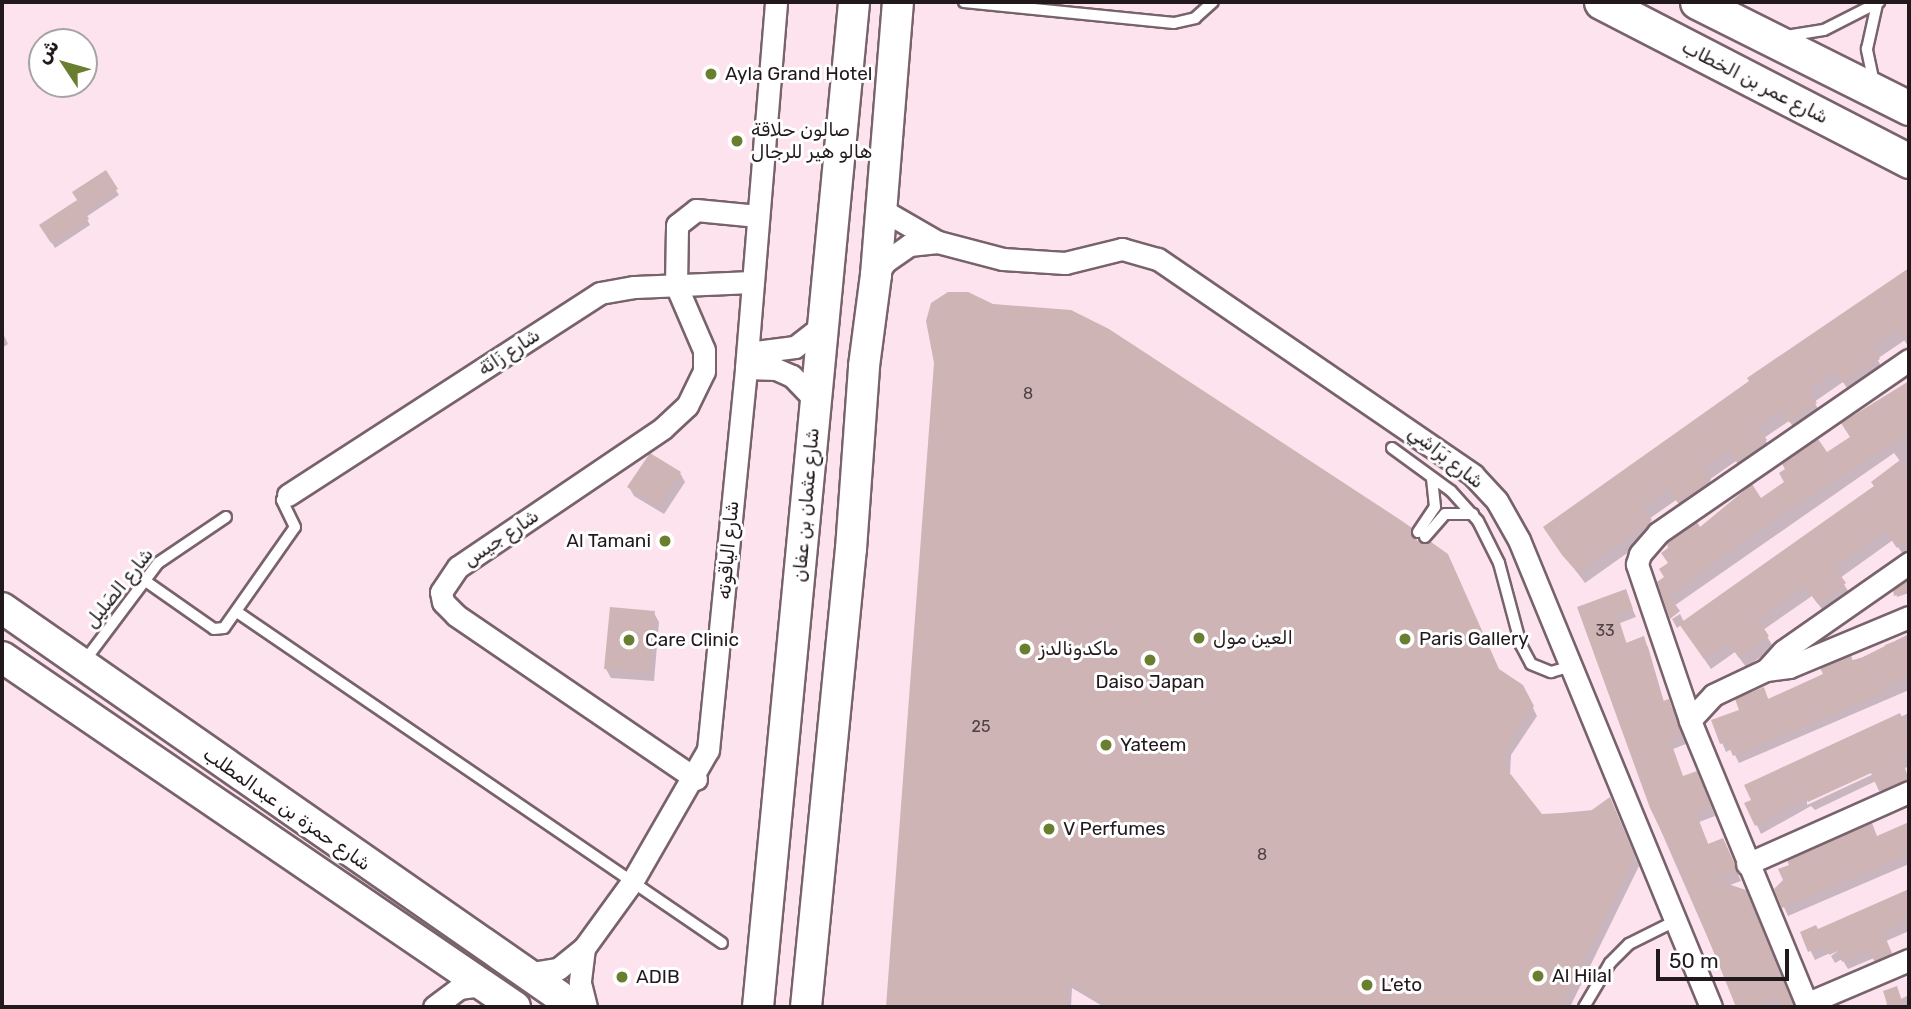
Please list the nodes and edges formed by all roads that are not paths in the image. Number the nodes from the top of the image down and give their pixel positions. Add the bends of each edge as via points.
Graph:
1 (776, 2) edge
2 (854, 2) edge
3 (898, 2) edge
4 (964, 2) edge
5 (1213, 2) edge
6 (1601, 2) edge
7 (1697, 2) edge
8 (1878, 3) edge
9 (1014, 4) edge
10 (1766, 37) junction
11 (1877, 92) junction
12 (1909, 108) edge
13 (1909, 161) edge
14 (878, 208) junction
15 (758, 216) junction
16 (938, 242) junction
17 (876, 275) junction
18 (753, 282) junction
19 (676, 285) junction
20 (824, 324) junction
21 (1909, 360) edge
22 (747, 361) junction
23 (816, 401) junction
24 (1392, 448) dead end
25 (1432, 478) junction
26 (288, 495) joint
27 (1473, 514) junction
28 (226, 517) dead end
29 (1909, 563) edge
30 (144, 580) junction
31 (2, 608) edge
32 (237, 612) junction
33 (1909, 617) edge
34 (2, 632) edge
35 (2, 657) edge
36 (82, 665) junction
37 (1569, 667) junction
38 (1766, 670) junction
39 (1680, 694) junction
40 (1713, 695) junction
41 (138, 705) junction
42 (1690, 720) junction
43 (696, 779) junction
44 (1909, 792) edge
45 (1747, 864) junction
46 (632, 882) junction
47 (1675, 921) junction
48 (722, 943) dead end
49 (584, 947) junction
50 (437, 954) junction
51 (1909, 960) edge
52 (525, 974) junction
53 (482, 985) junction
54 (756, 1003) edge
55 (437, 1004) edge
56 (1808, 1005) edge
57 (515, 1007) edge
58 (575, 1007) edge
59 (586, 1007) edge
60 (806, 1007) edge
61 (1584, 1007) edge
62 (1711, 1007) edge

1 - 15 street, شارع الياقوته
2 - 20 main road, شارع عثمان بن عفان
3 - 14 main road
4 - 9 lane
5 - 9 lane via 1195,18 1174,23
6 - 13 main road, شارع عمر بن الخطاب
7 - 10 main road
8 - 10 lane via 1824,30
8 - 11 lane via 1867,49
10 - 11 main road
11 - 12 main road
14 - 16 street, شارع بَرَاشِي
14 - 17 main road
15 - 18 street, شارع الياقوته
15 - 19 street via 696,210 682,216 676,233
16 - 17 street, شارع بَرَاشِي via 909,245 885,262
16 - 37 street, شارع بَرَاشِي via 1003,259 1049,264 1085,260 1115,250 1140,251 1209,292 1408,427 1486,487 1519,540
17 - 60 main road
18 - 19 street, شارع زَانَة
18 - 22 street, شارع الياقوته
19 - 26 street, شارع زَانَة via 600,293
19 - 43 street, شارع جيس via 704,350 704,370 687,406 663,428 458,567 441,592 443,602 456,615
20 - 22 street via 795,347
20 - 23 main road, شارع عثمان بن عفان
21 - 39 street via 1658,533 1640,554 1637,575
22 - 23 street via 792,376
22 - 43 street, شارع الياقوته via 711,739
23 - 54 main road, شارع عثمان بن عفان
24 - 25 lane
25 - 27 lane
25 - 27 lane via 1435,507 1422,535 1445,514
26 - 32 lane via 282,500 295,527
27 - 37 lane via 1499,563 1526,658 1538,669 1552,673
28 - 30 lane, شارع الصَليِل via 178,546
29 - 38 street via 1783,651
30 - 32 lane via 214,629 224,628
30 - 36 lane, شارع الصَليِل
31 - 36 main road, شارع حمزة بن عبدالمطلب
32 - 46 lane
33 - 38 street via 1789,667
34 - 41 main road via 63,670
35 - 50 main road, شارع حمزة بن عبدالمطلب
36 - 41 main road, شارع حمزة بن عبدالمطلب
37 - 47 street, شارع بَرَاشِي
38 - 40 street
39 - 40 street
39 - 42 street
40 - 42 street
41 - 52 main road, شارع حمزة بن عبدالمطلب
42 - 45 street
43 - 46 street, شارع الياقوته
44 - 45 street
45 - 56 street
46 - 48 lane
46 - 49 street, شارع الياقوته
47 - 61 lane via 1629,944 1610,962
47 - 62 street, شارع بَرَاشِي
49 - 52 street, شارع الياقوته via 558,969
49 - 59 street via 580,984
50 - 53 main road, شارع حمزة بن عبدالمطلب
50 - 55 street via 444,977
51 - 56 street
52 - 58 main road, شارع حمزة بن عبدالمطلب
53 - 55 street via 459,988
53 - 57 main road, شارع حمزة بن عبدالمطلب

